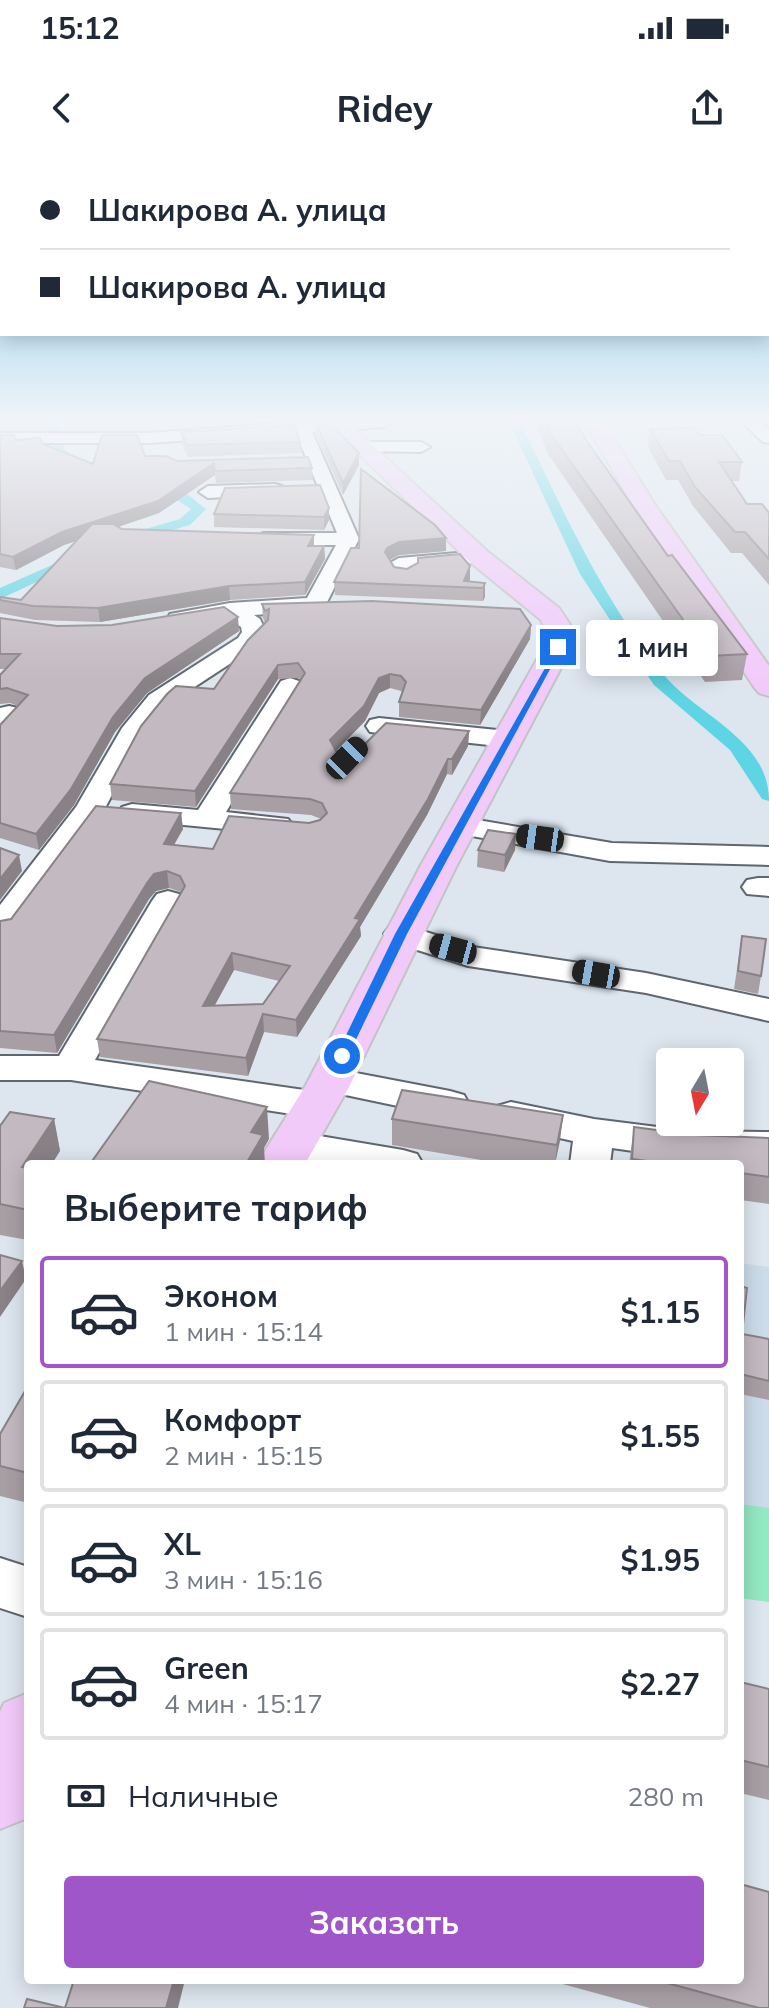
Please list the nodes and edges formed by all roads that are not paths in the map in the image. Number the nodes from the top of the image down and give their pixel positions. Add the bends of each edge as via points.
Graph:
1 (339, 508) edge
2 (426, 508) edge
3 (646, 508) edge
4 (239, 538) edge
5 (349, 539) junction
6 (479, 557) junction
7 (405, 574) edge
8 (315, 605) junction
9 (343, 605) edge
10 (230, 610) junction
11 (153, 624) edge
12 (290, 686) dead end
13 (769, 687) edge
14 (391, 699) dead end
15 (379, 726) junction
16 (507, 739) junction
17 (358, 747) edge
18 (89, 810) junction
19 (206, 820) junction
20 (460, 826) junction
21 (310, 827) edge
22 (769, 856) edge
23 (168, 901) dead end
24 (0, 927) edge
25 (401, 934) junction
26 (769, 1010) edge
27 (0, 1068) edge
28 (71, 1068) junction
29 (324, 1093) junction
30 (769, 1146) edge
31 (592, 1148) edge
32 (286, 1154) edge
33 (359, 1160) edge
34 (0, 1583) edge
35 (24, 1591) edge
36 (24, 1737) edge
37 (0, 1794) edge

1 - 5 street
2 - 6 main road
3 - 13 main road
4 - 5 street
5 - 8 street
6 - 7 street via 399,564
6 - 16 main road via 534,613 558,624 562,636
8 - 9 street
8 - 10 street
10 - 11 street
10 - 18 street via 252,624 254,632 246,643 158,700 131,734
12 - 19 street
14 - 15 street
15 - 16 street
15 - 17 street
16 - 20 main road
18 - 19 street
18 - 24 street via 34,863
19 - 21 street
20 - 22 street via 610,852
20 - 25 main road
23 - 28 street
25 - 26 street via 468,956 646,983
25 - 29 main road
27 - 28 street
28 - 29 street
29 - 31 street
29 - 32 main road
30 - 31 street
32 - 33 street
34 - 35 street
36 - 37 main road

